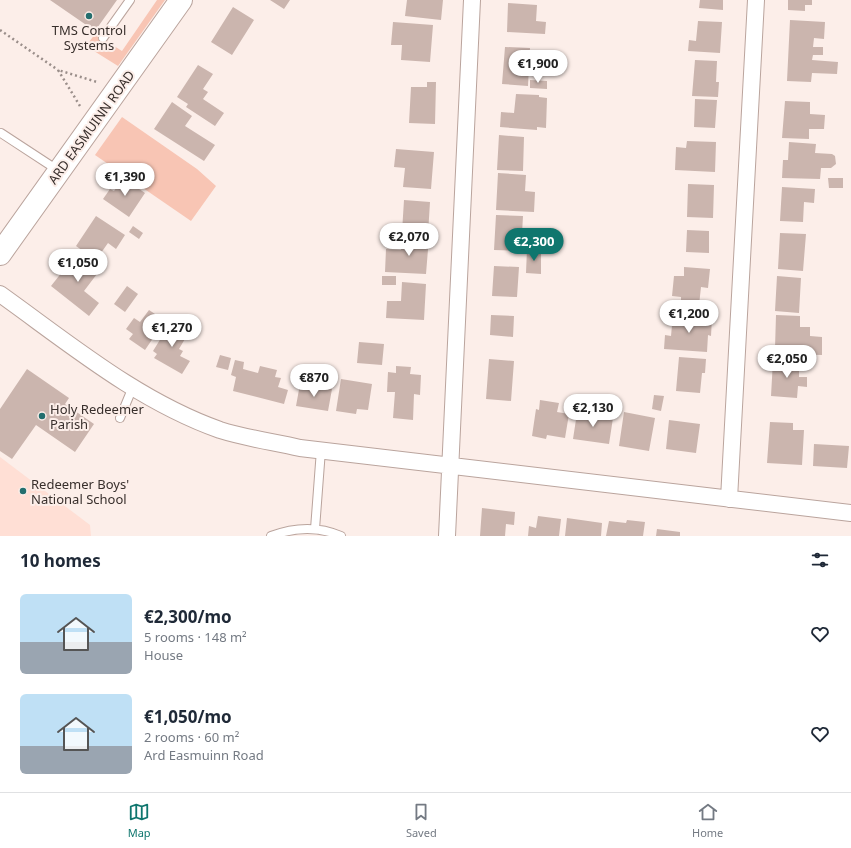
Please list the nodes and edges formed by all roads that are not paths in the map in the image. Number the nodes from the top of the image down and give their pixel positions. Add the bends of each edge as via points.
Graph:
1 (130, 0) edge
2 (181, 0) edge
3 (472, 0) edge
4 (756, 0) edge
5 (103, 38) dead end
6 (2, 133) dead end
7 (59, 171) junction
8 (0, 254) edge
9 (0, 294) edge
10 (132, 388) junction
11 (120, 418) dead end
12 (321, 450) junction
13 (450, 465) junction
14 (729, 499) junction
15 (851, 513) edge
16 (315, 529) junction
17 (271, 536) edge
18 (342, 536) edge
19 (447, 536) edge

1 - 5 lane
2 - 7 street, ARD EASMUINN ROAD
3 - 13 street
4 - 14 street
6 - 7 lane
7 - 8 street, ARD EASMUINN ROAD
9 - 10 street
10 - 11 lane
10 - 12 street via 220,430 300,448
12 - 13 street
12 - 16 lane
13 - 14 street
13 - 19 street
14 - 15 street
16 - 17 lane via 294,529
16 - 18 lane

